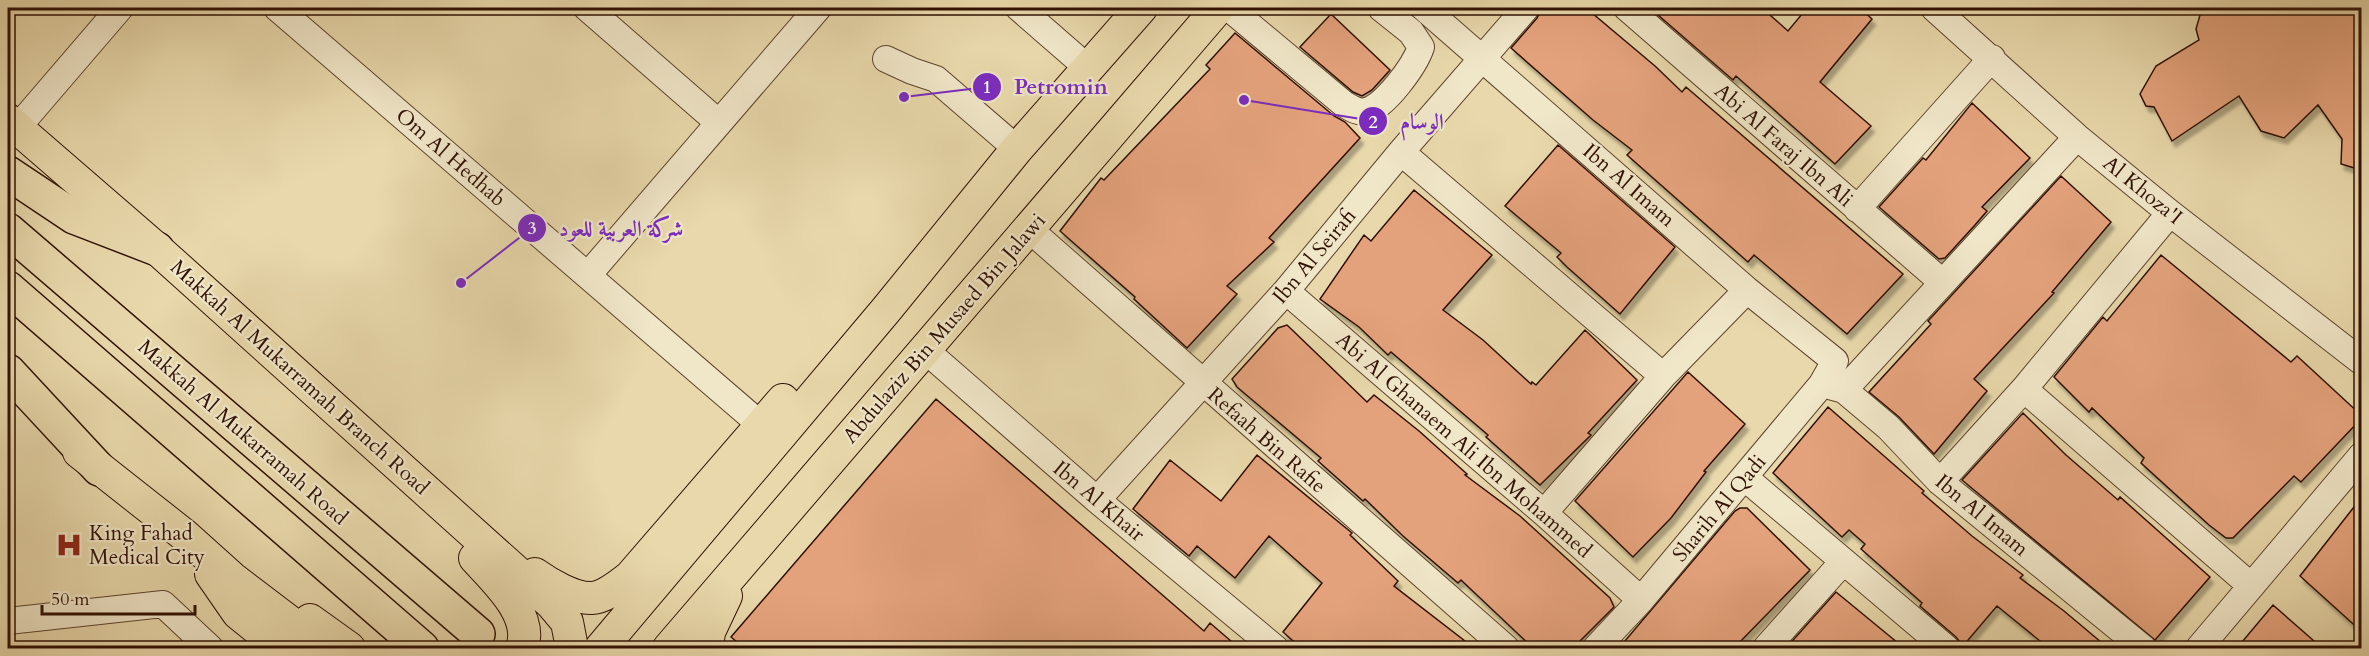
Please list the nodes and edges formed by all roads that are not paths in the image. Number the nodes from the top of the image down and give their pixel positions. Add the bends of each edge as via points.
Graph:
1 (120, 8) edge
2 (277, 8) edge
3 (818, 8) edge
4 (1019, 8) edge
5 (1141, 8) edge
6 (1218, 8) edge
7 (1229, 8) edge
8 (1382, 8) edge
9 (1424, 8) edge
10 (1526, 8) edge
11 (1627, 8) edge
12 (1934, 8) edge
13 (591, 9) edge
14 (1482, 56) junction
15 (1992, 58) junction
16 (886, 59) dead end
17 (1089, 69) junction
18 (719, 123) junction
19 (12, 124) edge
20 (2077, 137) junction
21 (1017, 149) junction
22 (1401, 152) junction
23 (8, 173) edge
24 (1857, 209) junction
25 (2170, 213) junction
26 (8, 230) edge
27 (1030, 230) junction
28 (157, 249) junction
29 (588, 275) junction
30 (1942, 282) junction
31 (8, 288) edge
32 (1748, 290) junction
33 (1286, 291) junction
34 (886, 310) junction
35 (925, 350) junction
36 (1835, 361) joint
37 (2361, 362) edge
38 (8, 371) edge
39 (1663, 376) junction
40 (1202, 382) junction
41 (1833, 387) junction
42 (2024, 389) junction
43 (8, 392) edge
44 (761, 425) junction
45 (371, 442) junction
46 (2361, 455) edge
47 (99, 469) junction
48 (1744, 477) junction
49 (1940, 482) junction
50 (1097, 500) junction
51 (1544, 513) junction
52 (183, 534) junction
53 (742, 561) junction
54 (1842, 563) junction
55 (659, 582) junction
56 (2250, 585) junction
57 (1641, 600) junction
58 (8, 621) edge
59 (478, 634) dead end
60 (210, 648) edge
61 (282, 648) edge
62 (324, 648) edge
63 (349, 648) edge
64 (422, 648) edge
65 (522, 648) edge
66 (572, 648) edge
67 (601, 648) edge
68 (618, 648) edge
69 (669, 648) edge
70 (706, 648) edge
71 (1275, 648) edge
72 (1506, 648) edge
73 (1596, 648) edge
74 (1766, 648) edge
75 (1946, 648) edge
76 (2143, 648) edge
77 (2199, 648) edge

1 - 19 street
2 - 29 street, Om Al Hedhab
3 - 18 street
4 - 17 street
5 - 17 main road
6 - 27 main road, Abdulaziz Bin Musaed Bin Jalawi
7 - 8 street via 1356,111 1367,111 1389,95 1416,62 1421,47 1411,32
9 - 14 street, Ibn Al Imam
10 - 14 street, Ibn Al Seirafi
11 - 24 street, Abi Al Faraj Ibn Ali
12 - 15 street, Al Khoza'I
13 - 18 street
14 - 22 street, Ibn Al Seirafi
14 - 32 street, Ibn Al Imam
15 - 20 street, Al Khoza'I
15 - 24 street
16 - 21 street via 936,79
17 - 21 main road
18 - 29 street
19 - 28 main road, Makkah Al Mukarramah Branch Road
20 - 25 street, Al Khoza'I
20 - 30 street, Sharih Al Qadi
21 - 34 main road
22 - 33 street, Ibn Al Seirafi
22 - 39 street
23 - 28 highway via 74,217
24 - 30 street, Abi Al Faraj Ibn Ali
25 - 37 street, Al Khoza'I
25 - 42 street
26 - 59 highway, Makkah Al Mukarramah Road
27 - 35 main road, Abdulaziz Bin Musaed Bin Jalawi
27 - 40 street, Refaah Bin Rafie
28 - 45 main road, Makkah Al Mukarramah Branch Road
29 - 44 street, Om Al Hedhab
30 - 41 street, Sharih Al Qadi
31 - 64 highway
32 - 36 street, Ibn Al Imam
32 - 39 street
33 - 40 street, Ibn Al Seirafi
33 - 51 street, Abi Al Ghanaem Ali Ibn Mohammed
34 - 44 main road via 835,340
34 - 55 main road
35 - 50 street, Ibn Al Khair
35 - 53 main road, Abdulaziz Bin Musaed Bin Jalawi
36 - 41 street, Sharih Al Qadi
38 - 47 highway
39 - 51 street
40 - 50 street, Ibn Al Seirafi
40 - 72 street, Refaah Bin Rafie
41 - 48 street, Sharih Al Qadi
41 - 49 street, Ibn Al Imam via 1888,428
42 - 49 street
42 - 56 street
43 - 47 main road
44 - 45 main road via 630,577 611,591 592,598 557,589
45 - 65 main road via 513,600 525,640
45 - 66 main road, Makkah Al Mukarramah Branch Road via 551,603 567,622
46 - 56 street
47 - 52 main road
48 - 54 street
48 - 57 street, Sharih Al Qadi
49 - 76 street, Ibn Al Imam
50 - 71 street, Ibn Al Khair
51 - 57 street, Abi Al Ghanaem Ali Ibn Mohammed
52 - 61 main road via 238,613
52 - 62 main road via 232,578
52 - 63 main road via 224,555
53 - 69 main road, Abdulaziz Bin Musaed Bin Jalawi
53 - 70 main road via 709,632
54 - 74 street
54 - 75 street
55 - 67 main road
55 - 68 main road
56 - 77 street
57 - 73 street, Sharih Al Qadi
58 - 60 street via 163,604

